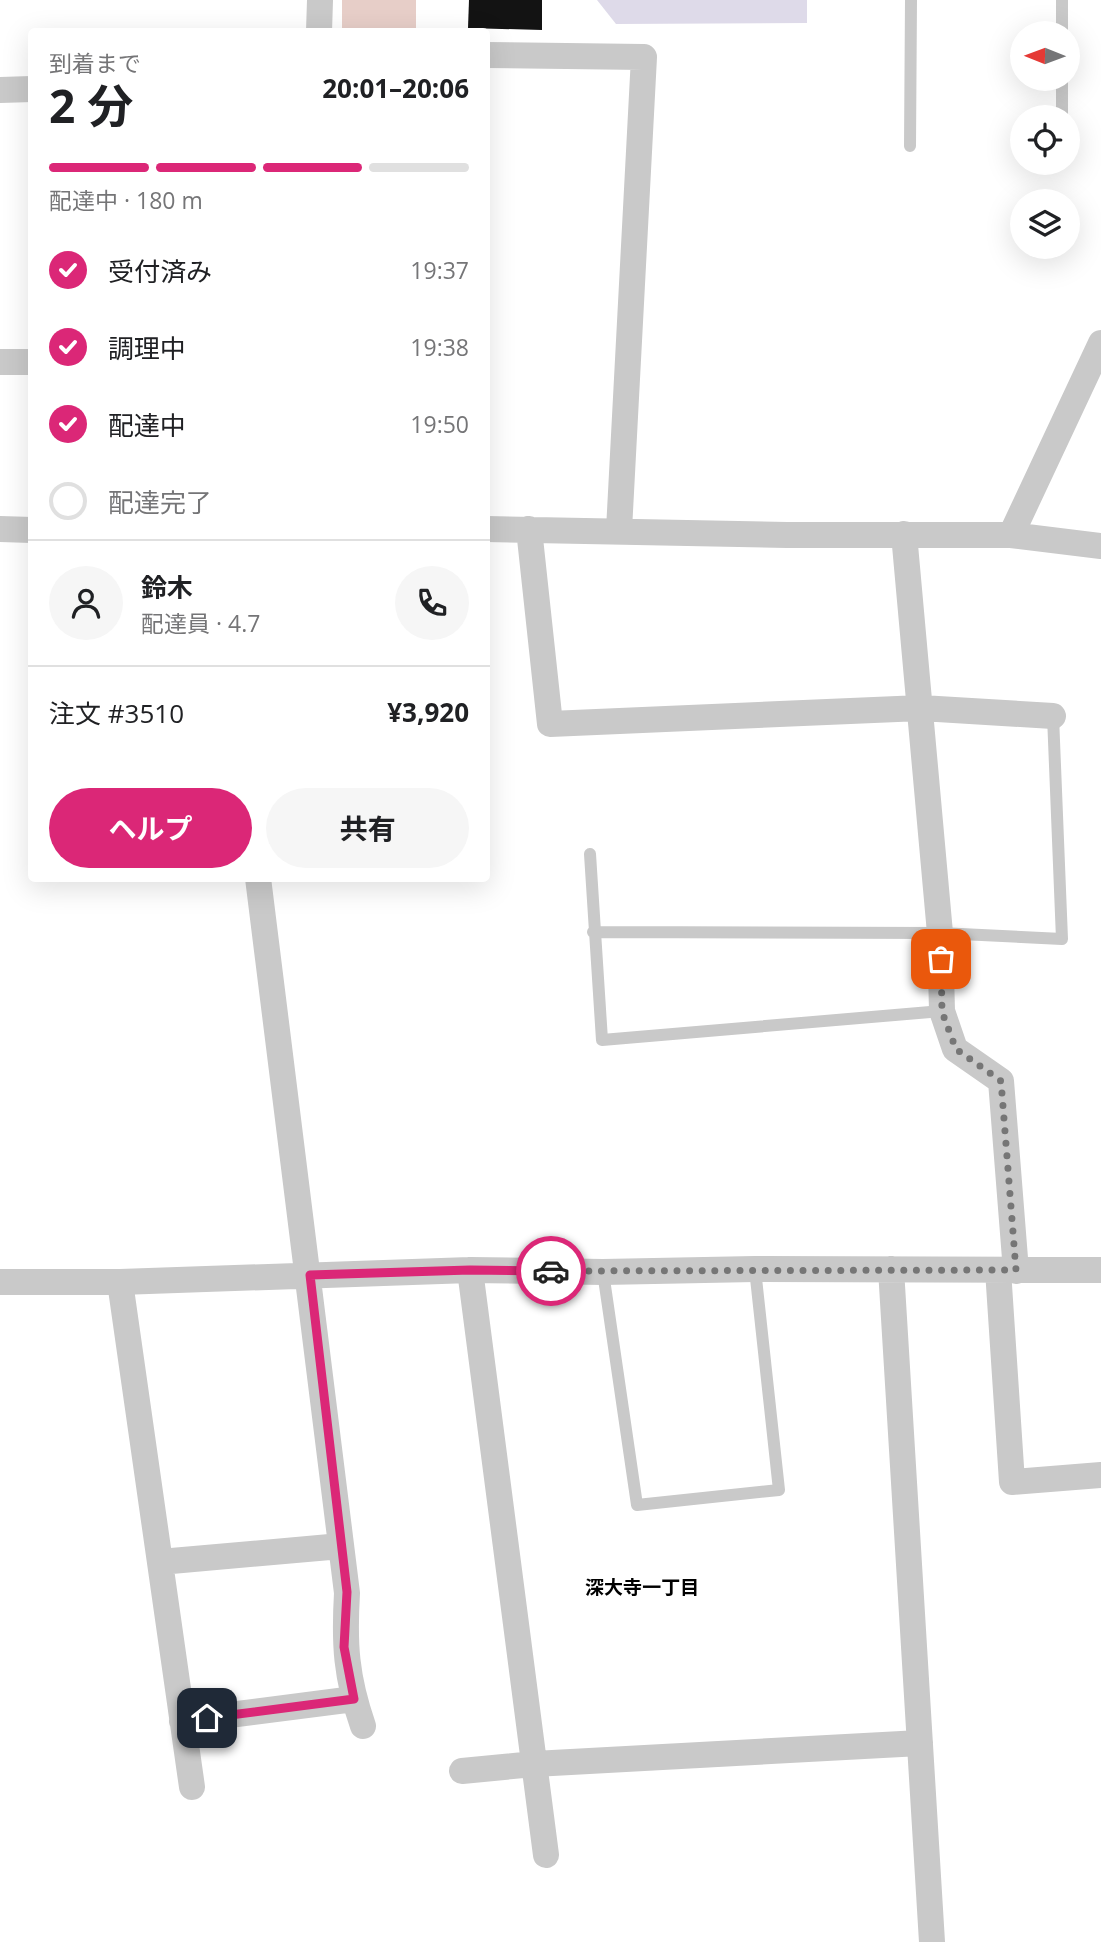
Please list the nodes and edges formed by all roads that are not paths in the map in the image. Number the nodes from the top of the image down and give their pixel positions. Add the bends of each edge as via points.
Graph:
1 (320, 0) edge
2 (911, 0) edge
3 (1062, 0) edge
4 (1062, 21) edge
5 (320, 28) edge
6 (490, 55) edge
7 (28, 89) edge
8 (0, 90) edge
9 (910, 146) dead end
10 (1101, 343) edge
11 (0, 362) edge
12 (28, 362) edge
13 (0, 529) edge
14 (490, 529) edge
15 (529, 529) junction
16 (28, 530) edge
17 (619, 530) junction
18 (904, 534) junction
19 (1011, 536) junction
20 (1101, 546) edge
21 (920, 708) junction
22 (1053, 716) joint
23 (590, 854) dead end
24 (259, 882) edge
25 (593, 932) junction
26 (940, 933) junction
27 (942, 1012) junction
28 (755, 1269) junction
29 (891, 1269) junction
30 (470, 1270) junction
31 (1007, 1270) junction
32 (1101, 1270) edge
33 (603, 1272) junction
34 (310, 1275) junction
35 (0, 1282) edge
36 (120, 1282) junction
37 (1101, 1475) edge
38 (341, 1546) junction
39 (160, 1562) junction
40 (354, 1699) junction
41 (182, 1721) junction
42 (363, 1726) dead end
43 (920, 1743) junction
44 (534, 1764) junction
45 (462, 1772) dead end
46 (192, 1787) dead end
47 (546, 1855) dead end
48 (932, 1942) edge

1 - 5 street
2 - 9 lane
3 - 4 lane
6 - 17 street via 644,57
7 - 8 street
10 - 19 street
11 - 12 street
13 - 16 street
14 - 15 street
15 - 17 street
15 - 21 street via 550,724
17 - 18 street
18 - 19 street
18 - 21 street
19 - 20 street
21 - 22 street
21 - 26 street
22 - 26 lane via 1062,939
23 - 25 lane
24 - 34 street
25 - 26 lane
25 - 27 lane via 602,1040
26 - 27 street
27 - 31 street via 956,1049 1001,1081
28 - 29 street
28 - 33 street
28 - 33 lane via 779,1490 637,1505
29 - 31 street
29 - 43 street
30 - 33 street
30 - 34 street
30 - 44 street
31 - 32 street
31 - 37 street via 1012,1482
34 - 36 street
34 - 38 street
35 - 36 street
36 - 39 street
38 - 39 street
38 - 40 street via 347,1592 344,1647
39 - 41 street
40 - 41 street
40 - 42 street
41 - 46 street
43 - 44 street
43 - 48 street
44 - 45 street
44 - 47 street

